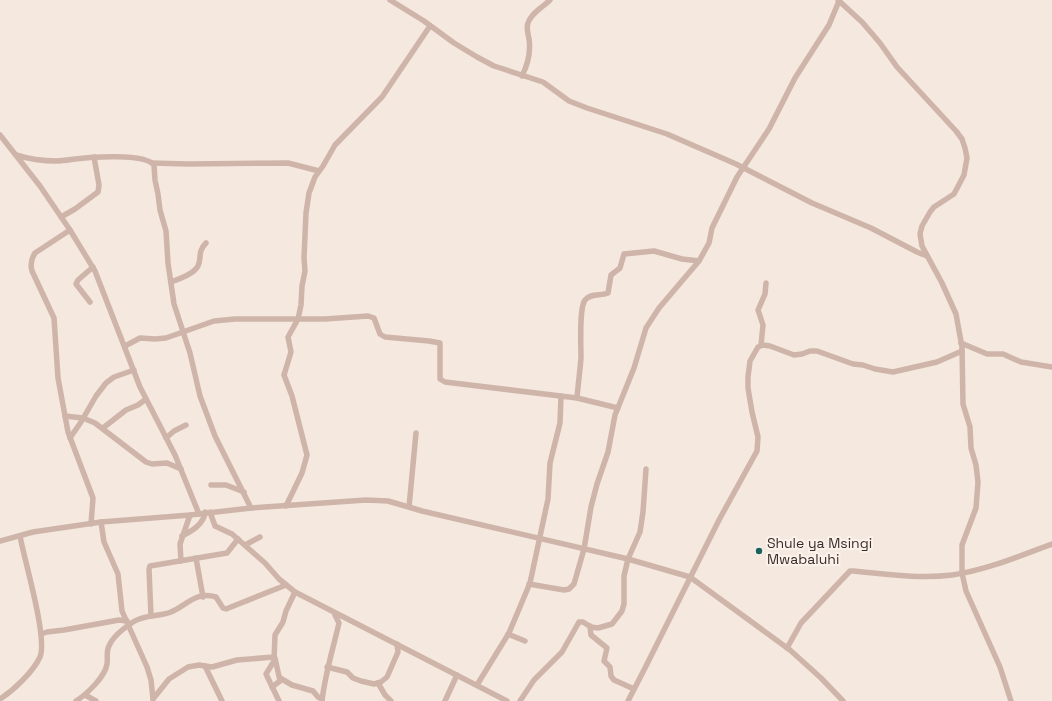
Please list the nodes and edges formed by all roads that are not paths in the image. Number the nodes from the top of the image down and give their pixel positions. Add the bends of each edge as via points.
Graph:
1 (390, 0) edge
2 (550, 0) edge
3 (838, 0) edge
4 (430, 26) junction
5 (522, 76) junction
6 (0, 135) edge
7 (16, 155) junction
8 (94, 157) junction
9 (152, 162) junction
10 (742, 168) junction
11 (319, 171) junction
12 (61, 217) junction
13 (70, 230) junction
14 (206, 243) dead end
15 (927, 256) junction
16 (699, 261) junction
17 (93, 267) junction
18 (171, 282) junction
19 (766, 282) dead end
20 (90, 302) dead end
21 (298, 319) junction
22 (184, 333) junction
23 (961, 343) junction
24 (761, 345) junction
25 (125, 346) junction
26 (962, 351) junction
27 (1052, 367) edge
28 (134, 370) junction
29 (561, 396) junction
30 (577, 398) junction
31 (146, 399) junction
32 (618, 408) junction
33 (65, 416) junction
34 (83, 418) junction
35 (186, 425) dead end
36 (103, 428) junction
37 (416, 433) dead end
38 (70, 438) junction
39 (166, 438) junction
40 (181, 469) junction
41 (646, 469) dead end
42 (211, 485) dead end
43 (244, 492) junction
44 (286, 506) junction
45 (409, 507) junction
46 (251, 508) junction
47 (205, 513) junction
48 (190, 515) junction
49 (100, 522) junction
50 (91, 524) junction
51 (20, 536) junction
52 (182, 536) junction
53 (260, 537) dead end
54 (539, 538) junction
55 (238, 539) junction
56 (0, 542) edge
57 (1052, 544) edge
58 (245, 545) junction
59 (584, 549) junction
60 (196, 558) junction
61 (628, 559) junction
62 (181, 561) junction
63 (962, 573) junction
64 (690, 577) junction
65 (529, 584) junction
66 (286, 586) junction
67 (295, 592) junction
68 (203, 596) junction
69 (334, 613) junction
70 (151, 616) junction
71 (346, 619) junction
72 (129, 623) junction
73 (339, 623) junction
74 (590, 626) junction
75 (42, 634) junction
76 (508, 634) junction
77 (525, 642) dead end
78 (397, 644) junction
79 (787, 648) junction
80 (407, 649) junction
81 (398, 652) junction
82 (274, 656) junction
83 (206, 666) junction
84 (327, 667) junction
85 (457, 675) junction
86 (280, 678) junction
87 (378, 683) junction
88 (477, 685) junction
89 (272, 687) junction
90 (634, 689) junction
91 (86, 695) junction
92 (0, 699) edge
93 (153, 700) edge
94 (322, 700) edge
95 (76, 701) edge
96 (96, 701) edge
97 (222, 701) edge
98 (279, 701) edge
99 (391, 701) edge
100 (445, 701) edge
101 (507, 701) edge
102 (520, 701) edge
103 (628, 701) edge
104 (843, 701) edge
105 (1011, 701) edge

1 - 4 street
2 - 5 street via 528,23 530,55
3 - 10 street via 829,25 795,78 769,129
3 - 15 street via 862,22 897,67 962,139 967,158 958,189 947,200 934,207 922,226 921,240
4 - 5 street via 477,57
4 - 11 street via 382,97 335,145
5 - 10 street via 543,82 561,96 581,106 667,134
6 - 7 street
7 - 8 street via 56,161
7 - 12 street
8 - 9 street via 136,158
8 - 12 street via 98,192
9 - 11 street via 288,163
9 - 18 street via 165,226
10 - 15 street
10 - 16 street via 712,228 709,242
11 - 21 street via 312,184 308,202 304,246 305,271
12 - 13 street
13 - 17 street
13 - 33 street via 35,253 31,261 32,272 54,318 58,378
14 - 18 street via 200,251 196,269
15 - 23 street via 953,307
16 - 30 street via 654,251 624,254 620,268 611,275 608,293 587,297 584,301
16 - 32 street via 646,328 637,362
17 - 20 street via 76,284
17 - 25 street
18 - 22 street via 174,304
19 - 24 street via 765,294 758,310 762,325
21 - 22 street via 214,321
21 - 29 street via 368,316 374,318 380,334 385,337 440,343 440,378 445,382
21 - 44 street via 288,337 291,352 284,375 307,455 302,473
22 - 25 street via 162,339 140,338
22 - 43 street via 202,404
23 - 26 street
23 - 27 street via 987,354 1003,354 1021,362
24 - 26 street via 794,355 817,351 853,364 893,372 937,362
24 - 64 street via 750,361 748,377 758,437 757,451
25 - 28 street
26 - 63 street via 963,404 969,422 978,482 976,508 962,545
28 - 31 street
28 - 34 street via 114,377 106,383
29 - 30 street
29 - 54 street via 560,423 550,463 548,500
30 - 32 street
31 - 36 street via 126,410
31 - 39 street
32 - 59 street via 591,507
33 - 34 street
33 - 38 street
34 - 36 street
34 - 38 street
35 - 39 street
36 - 40 street via 146,462 163,462
37 - 45 street
38 - 50 street via 93,498
39 - 40 street
40 - 47 street
41 - 61 street via 640,532
42 - 43 street via 226,485
43 - 46 street
44 - 45 street via 375,500
44 - 46 street
45 - 54 street
46 - 47 street
47 - 48 street
47 - 52 street via 204,519 194,530
47 - 55 street via 215,526
48 - 49 street
48 - 52 street
49 - 50 street
49 - 72 street via 104,542 118,574 122,611
50 - 51 street
51 - 56 street
51 - 75 street
52 - 62 street
53 - 58 street
54 - 59 street
54 - 65 street
55 - 58 street
55 - 60 street via 227,553
57 - 63 street
58 - 66 street
59 - 61 street
59 - 65 street via 574,584 570,589
60 - 62 street
60 - 68 street
61 - 64 street
61 - 74 street via 624,576 622,611 611,624 598,628
62 - 70 street via 150,566
63 - 79 street via 914,576 850,571 801,623
63 - 105 street via 966,591 1000,667
64 - 79 street
64 - 90 street
65 - 76 street
66 - 67 street
66 - 68 street via 226,609 216,597
67 - 69 street
67 - 82 street via 275,635
68 - 70 street via 191,599 172,612
69 - 71 street
69 - 73 street
70 - 72 street
71 - 73 street
71 - 78 street
72 - 75 street via 119,620
72 - 91 street via 110,643 106,666 97,683
72 - 93 street via 147,667
73 - 84 street
74 - 90 street via 592,636 607,648 604,661 610,667 612,678
74 - 102 street via 579,622 562,652 534,680
75 - 92 street via 41,652 37,662 19,684
76 - 77 street
76 - 88 street
78 - 80 street
78 - 81 street
79 - 104 street
80 - 81 street
80 - 85 street
81 - 87 street via 387,677
82 - 83 street
82 - 86 street
82 - 89 street via 266,674
83 - 93 street via 194,665 178,672 164,684
83 - 97 street
84 - 87 street via 347,672 356,679
84 - 94 street
85 - 88 street
85 - 100 street
86 - 89 street via 278,684
86 - 94 street via 292,685 313,691
87 - 99 street
88 - 101 street
89 - 98 street
90 - 103 street
91 - 95 street
91 - 96 street

